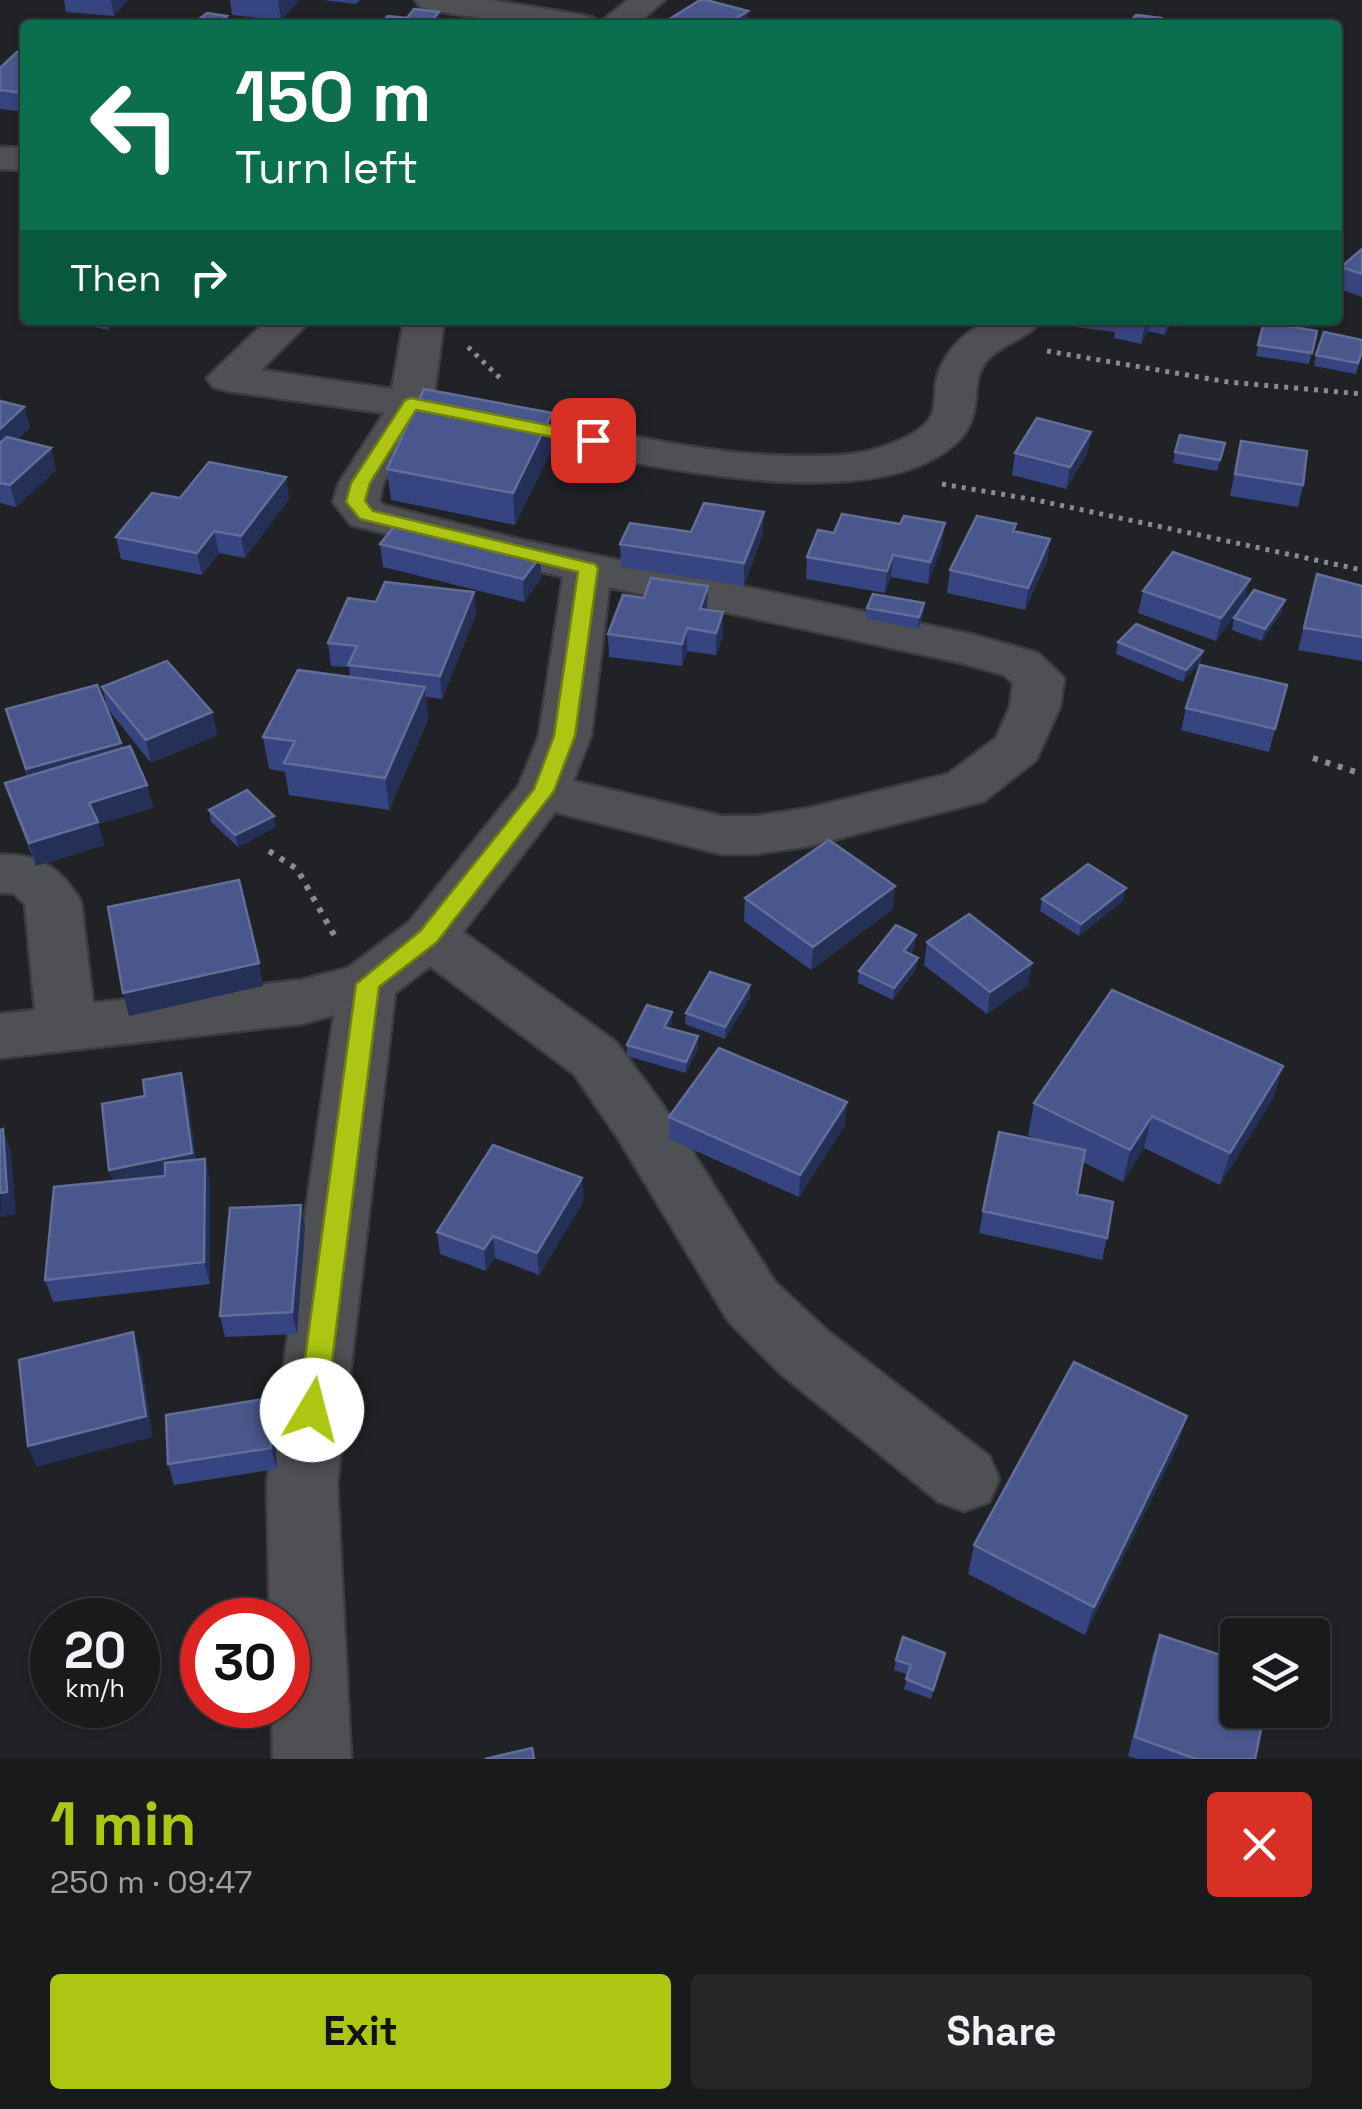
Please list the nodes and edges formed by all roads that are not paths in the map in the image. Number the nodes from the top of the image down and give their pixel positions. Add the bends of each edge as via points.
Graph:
1 (431, 0) edge
2 (649, 0) edge
3 (552, 20) edge
4 (620, 20) edge
5 (286, 325) edge
6 (423, 325) edge
7 (1007, 329) edge
8 (411, 404) junction
9 (588, 568) junction
10 (544, 791) junction
11 (0, 874) edge
12 (428, 936) junction
13 (368, 984) junction
14 (66, 1028) junction
15 (0, 1036) edge
16 (964, 1480) dead end
17 (312, 1759) edge

1 - 3 street
2 - 4 street
5 - 8 street via 228,378
6 - 8 street
7 - 8 street via 965,359 950,426 902,454 848,468 722,463
8 - 9 street via 361,483 356,502 367,515
9 - 10 street via 564,736
9 - 10 street via 1021,664 1039,678 1035,706 1018,748 965,788 809,827 722,835
10 - 12 street
11 - 14 street via 22,872 44,885 53,902
12 - 13 street
12 - 16 street via 595,1058 752,1302
13 - 14 street via 301,1002
13 - 17 street via 302,1483
14 - 15 street

